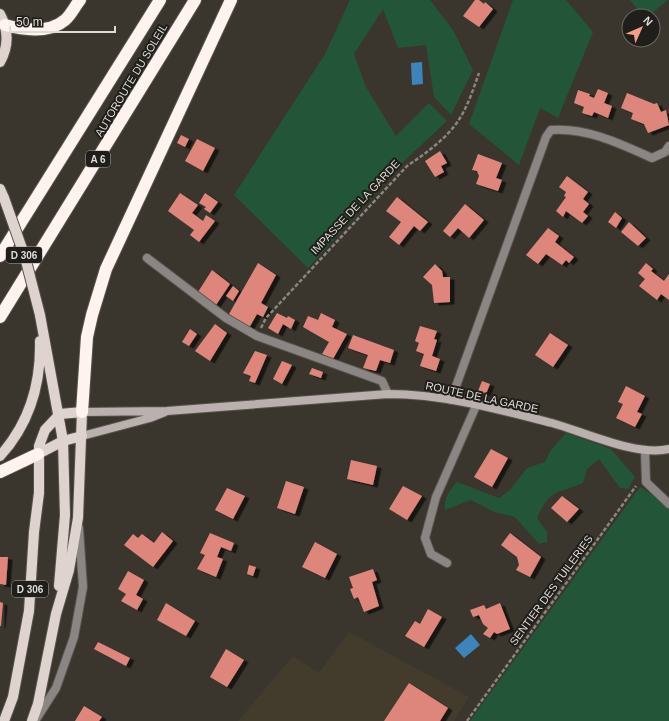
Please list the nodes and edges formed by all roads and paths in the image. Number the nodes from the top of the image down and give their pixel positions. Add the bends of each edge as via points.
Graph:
1 (80, 0) edge
2 (160, 0) edge
3 (195, 0) edge
4 (231, 0) edge
5 (0, 14) edge
6 (5, 25) junction
7 (0, 62) edge
8 (479, 73) dead end
9 (669, 146) edge
10 (2, 193) edge
11 (0, 256) edge
12 (147, 258) dead end
13 (40, 315) junction
14 (0, 317) edge
15 (257, 336) junction
16 (388, 394) junction
17 (450, 400) junction
18 (476, 406) junction
19 (168, 411) junction
20 (82, 412) junction
21 (60, 414) junction
22 (82, 436) junction
23 (63, 441) junction
24 (669, 448) edge
25 (645, 451) junction
26 (38, 454) junction
27 (0, 456) edge
28 (645, 467) junction
29 (0, 472) edge
30 (669, 504) edge
31 (78, 518) junction
32 (447, 563) dead end
33 (56, 614) junction
34 (4, 721) edge
35 (32, 721) edge
36 (35, 721) edge
37 (467, 721) edge

1 - 6 highway via 65,20 42,30 18,29
2 - 11 highway, AUTOROUTE DU SOLEIL
3 - 14 highway, AUTOROUTE DU SOLEIL / A 6
4 - 20 highway via 106,269 87,337
5 - 6 main road
6 - 7 main road via 7,40
8 - 15 path, IMPASSE DE LA GARDE via 468,104 456,124 429,152 407,166 266,318
9 - 17 street via 665,152 652,158 611,140 563,129 551,130 546,137
10 - 13 main road, D 306, bridge via 25,257
12 - 15 street via 226,318
13 - 21 main road, D 306
13 - 27 main road via 40,363 34,400 23,425
15 - 16 street via 382,381
16 - 17 street, ROUTE DE LA GARDE via 414,394
16 - 19 street, ROUTE DE LA GARDE
17 - 18 street, ROUTE DE LA GARDE
18 - 25 street, ROUTE DE LA GARDE via 552,423
18 - 32 street via 436,497 425,538 431,554
19 - 20 street, ROUTE DE LA GARDE
19 - 22 street, ROUTE DE LA GARDE
20 - 21 main road
20 - 22 main road, D 306
21 - 23 main road, D 306
21 - 26 main road, D 306 via 45,430 38,446
22 - 23 main road
22 - 31 main road, D 306
23 - 26 main road
23 - 33 main road, D 306 via 65,515
24 - 25 street, ROUTE DE LA GARDE
25 - 28 street
26 - 29 highway
26 - 34 main road, D 306 via 39,493 29,612 13,697
28 - 30 street via 646,482
28 - 37 path, SENTIER DES TUILERIES via 635,489
31 - 33 main road, D 306
31 - 36 street via 83,587 74,637 56,688
33 - 35 main road, D 306 via 38,704

